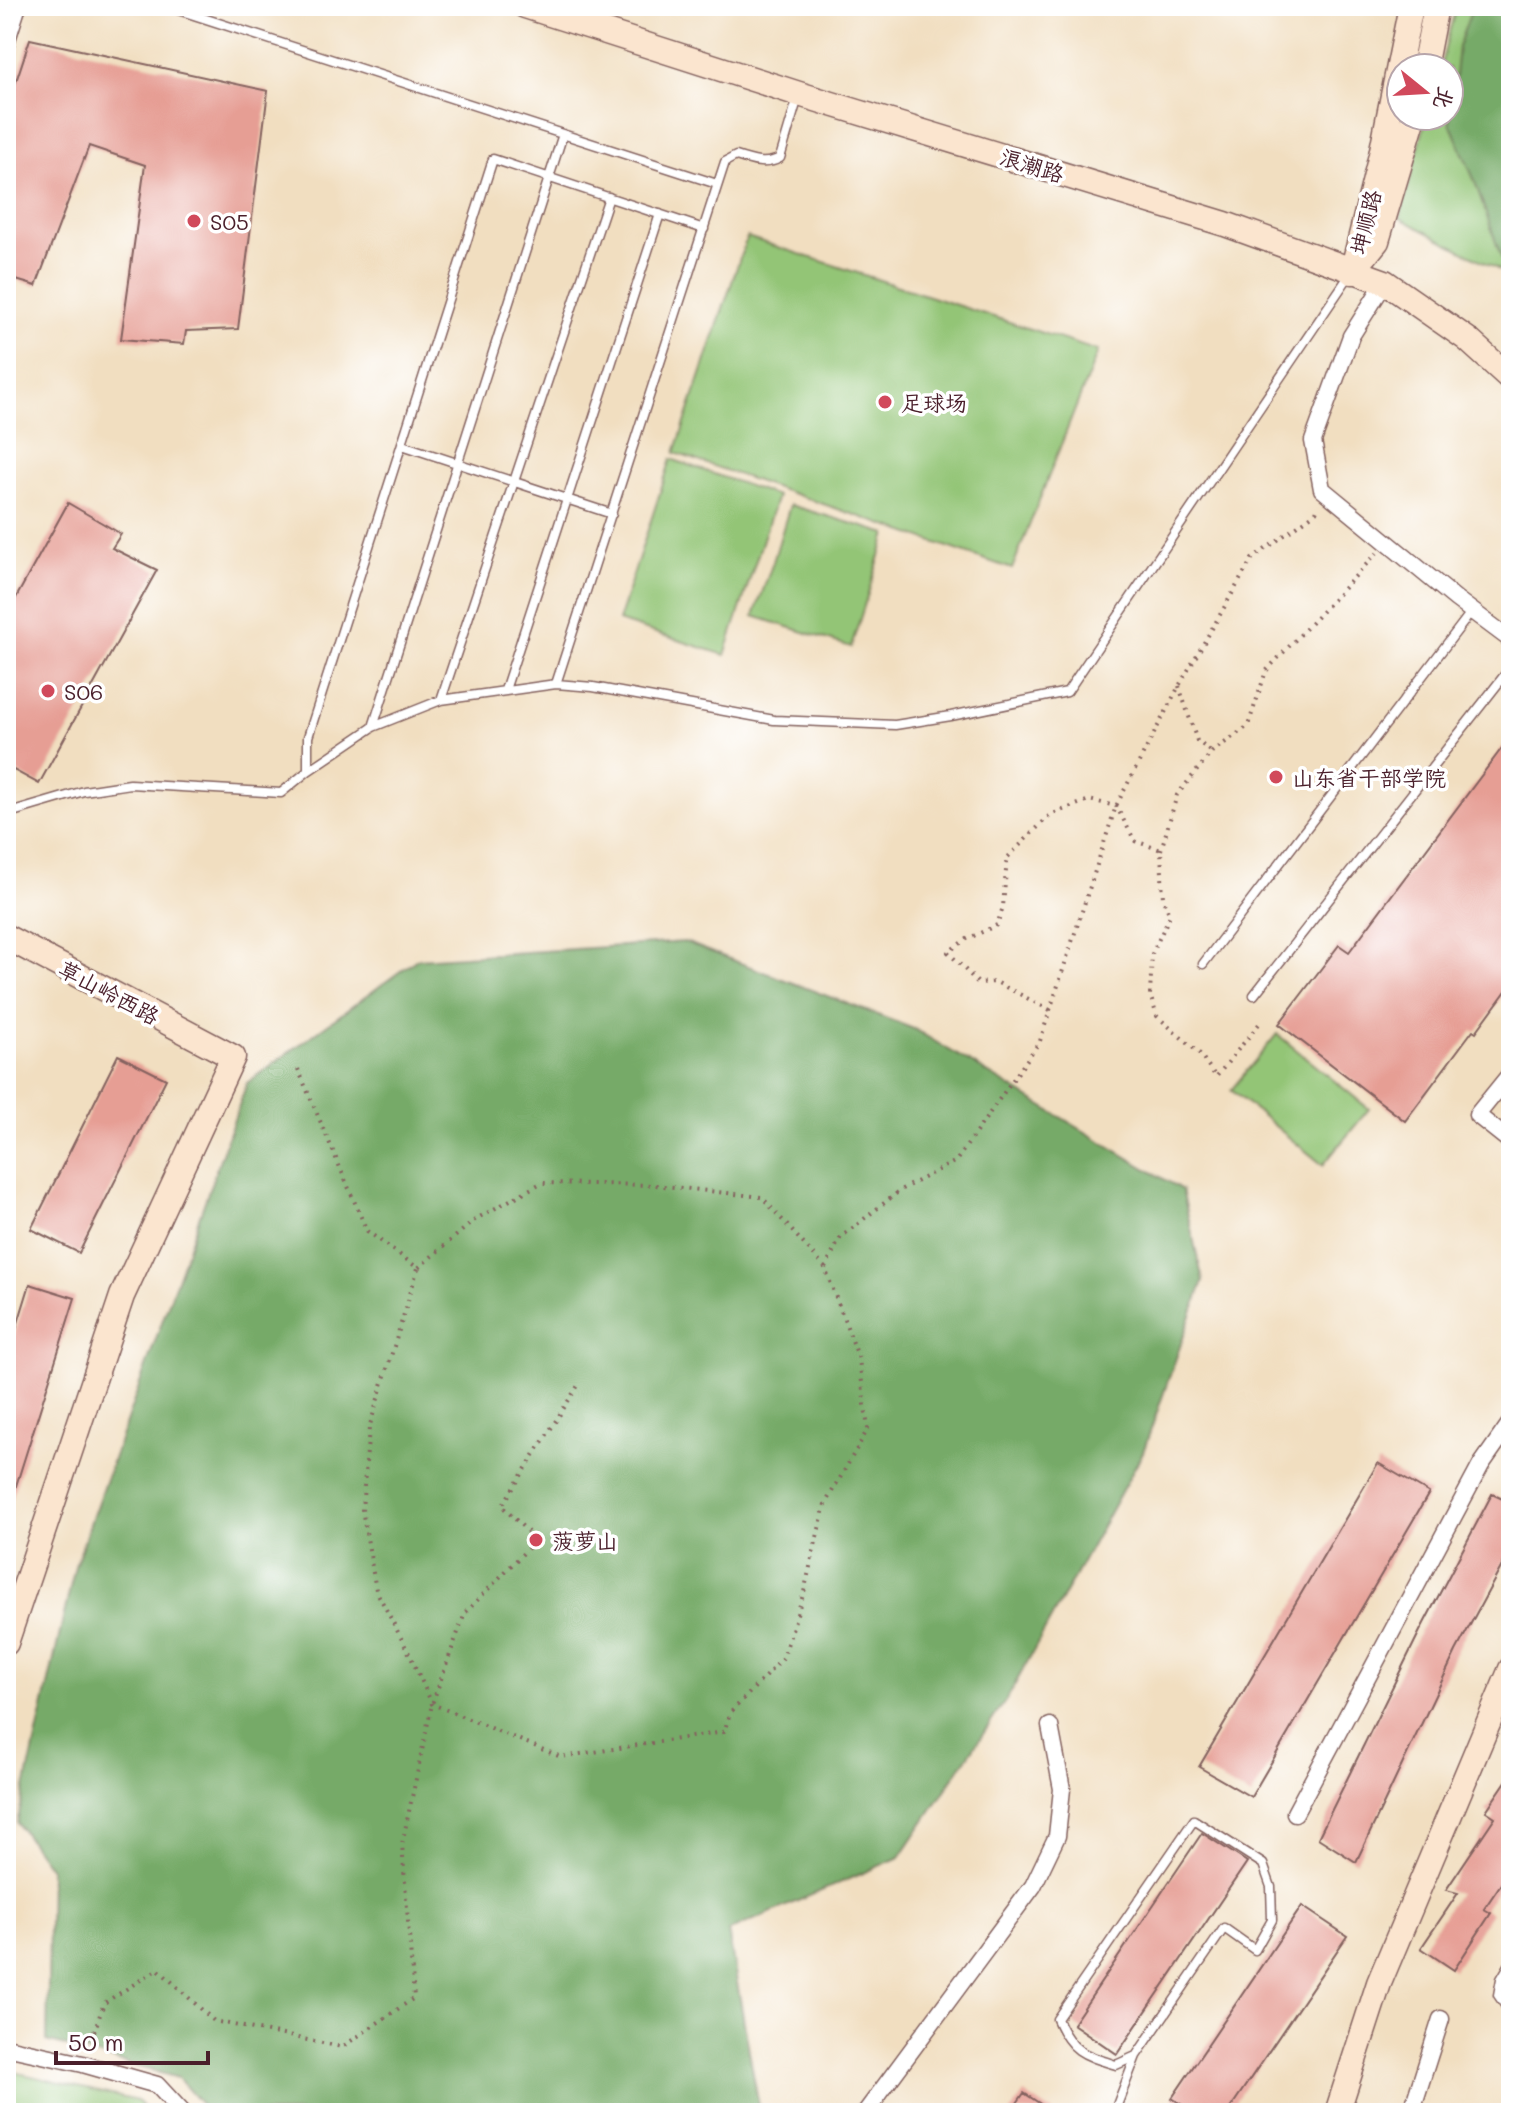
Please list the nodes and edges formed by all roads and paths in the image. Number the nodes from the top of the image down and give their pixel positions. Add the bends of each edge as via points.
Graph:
1 (22, 6) edge
2 (166, 6) edge
3 (525, 6) edge
4 (1411, 6) edge
5 (1436, 6) edge
6 (1427, 52) edge
7 (6, 56) edge
8 (799, 94) junction
9 (1409, 132) edge
10 (563, 134) junction
11 (549, 177) junction
12 (717, 184) junction
13 (609, 197) junction
14 (660, 214) junction
15 (704, 229) junction
16 (1352, 272) junction
17 (1385, 282) junction
18 (1511, 379) edge
19 (402, 445) junction
20 (458, 464) junction
21 (514, 482) junction
22 (1322, 489) junction
23 (567, 499) junction
24 (612, 514) junction
25 (1387, 543) junction
26 (1472, 611) junction
27 (1511, 640) edge
28 (1511, 667) edge
29 (556, 684) junction
30 (1179, 686) junction
31 (505, 690) junction
32 (441, 700) junction
33 (373, 727) junction
34 (1212, 752) junction
35 (308, 771) junction
36 (1116, 806) junction
37 (6, 814) edge
38 (1161, 850) junction
39 (6, 937) edge
40 (1203, 964) dead end
41 (1254, 995) dead end
42 (1050, 1010) junction
43 (1259, 1024) dead end
44 (298, 1069) dead end
45 (1511, 1073) edge
46 (1511, 1142) edge
47 (418, 1268) junction
48 (825, 1268) junction
49 (579, 1384) dead end
50 (1511, 1422) edge
51 (6, 1643) edge
52 (1511, 1669) edge
53 (432, 1704) junction
54 (1050, 1726) dead end
55 (1295, 1813) dead end
56 (1511, 1962) edge
57 (1511, 2014) edge
58 (1441, 2019) dead end
59 (6, 2047) edge
60 (1136, 2056) junction
61 (83, 2064) junction
62 (183, 2113) edge
63 (865, 2113) edge
64 (1114, 2113) edge
65 (1337, 2113) edge
66 (1411, 2113) edge

1 - 7 lane
2 - 10 lane
3 - 8 street, 浪潮路 via 584,20
4 - 16 street, 坤顺路
5 - 6 street
8 - 12 lane via 780,158 772,163 736,156 725,162
8 - 16 street, 浪潮路 via 1225,224
9 - 16 street, 坤顺路 via 1377,241
10 - 11 lane
10 - 12 lane
11 - 13 lane
11 - 19 lane via 493,159
11 - 20 lane
12 - 15 lane
13 - 14 lane
13 - 21 lane
14 - 15 lane
14 - 23 lane
15 - 24 lane
16 - 17 street, 浪潮路
16 - 29 lane via 1067,692 895,725 774,720
17 - 18 street, 浪潮路 via 1467,339
17 - 22 street via 1351,336 1313,441
19 - 20 lane
19 - 35 lane via 308,737
20 - 21 lane
20 - 33 lane
21 - 23 lane
21 - 32 lane
22 - 25 street
22 - 30 path via 1316,512 1252,559
23 - 24 lane
23 - 31 lane
24 - 29 lane
25 - 26 street
25 - 34 path via 1266,671 1248,726
26 - 27 street
26 - 40 lane
28 - 41 lane
29 - 31 lane
30 - 34 path via 1197,741
30 - 36 path
31 - 32 lane
32 - 33 lane
33 - 35 lane
34 - 38 path via 1177,795
35 - 37 lane via 281,793 130,784 84,791
36 - 38 path via 1135,841
36 - 42 path
36 - 42 path via 1089,800 1050,815 1007,858 997,925 948,952 978,983 996,982
38 - 43 path via 1163,900 1170,915 1152,954 1150,995 1157,1016 1200,1054 1216,1077
39 - 51 street, 草山岭西路 via 233,1057 122,1296
42 - 48 path via 1040,1041 956,1161 902,1189 841,1237
44 - 47 path via 367,1231
45 - 46 street via 1477,1115
47 - 48 path via 476,1219 541,1183 655,1185 762,1197
47 - 53 path via 369,1428 362,1509 376,1590
48 - 53 path via 859,1359 868,1429 825,1504 783,1658 730,1713 724,1732 561,1757
49 - 53 path via 502,1506 536,1540 465,1613
50 - 55 street via 1481,1465
52 - 65 street via 1379,1983
53 - 61 path via 402,1844 414,1998 342,2047 214,2021 158,1969 104,2003
54 - 63 street via 1062,1789 1057,1836 1033,1886
56 - 57 lane via 1498,1995
58 - 66 street
59 - 61 street
60 - 60 lane via 1224,1928 1255,1950 1272,1920 1271,1887 1263,1864 1194,1820 1057,2019 1064,2036 1084,2054 1116,2065
60 - 64 lane
61 - 62 street via 157,2085

